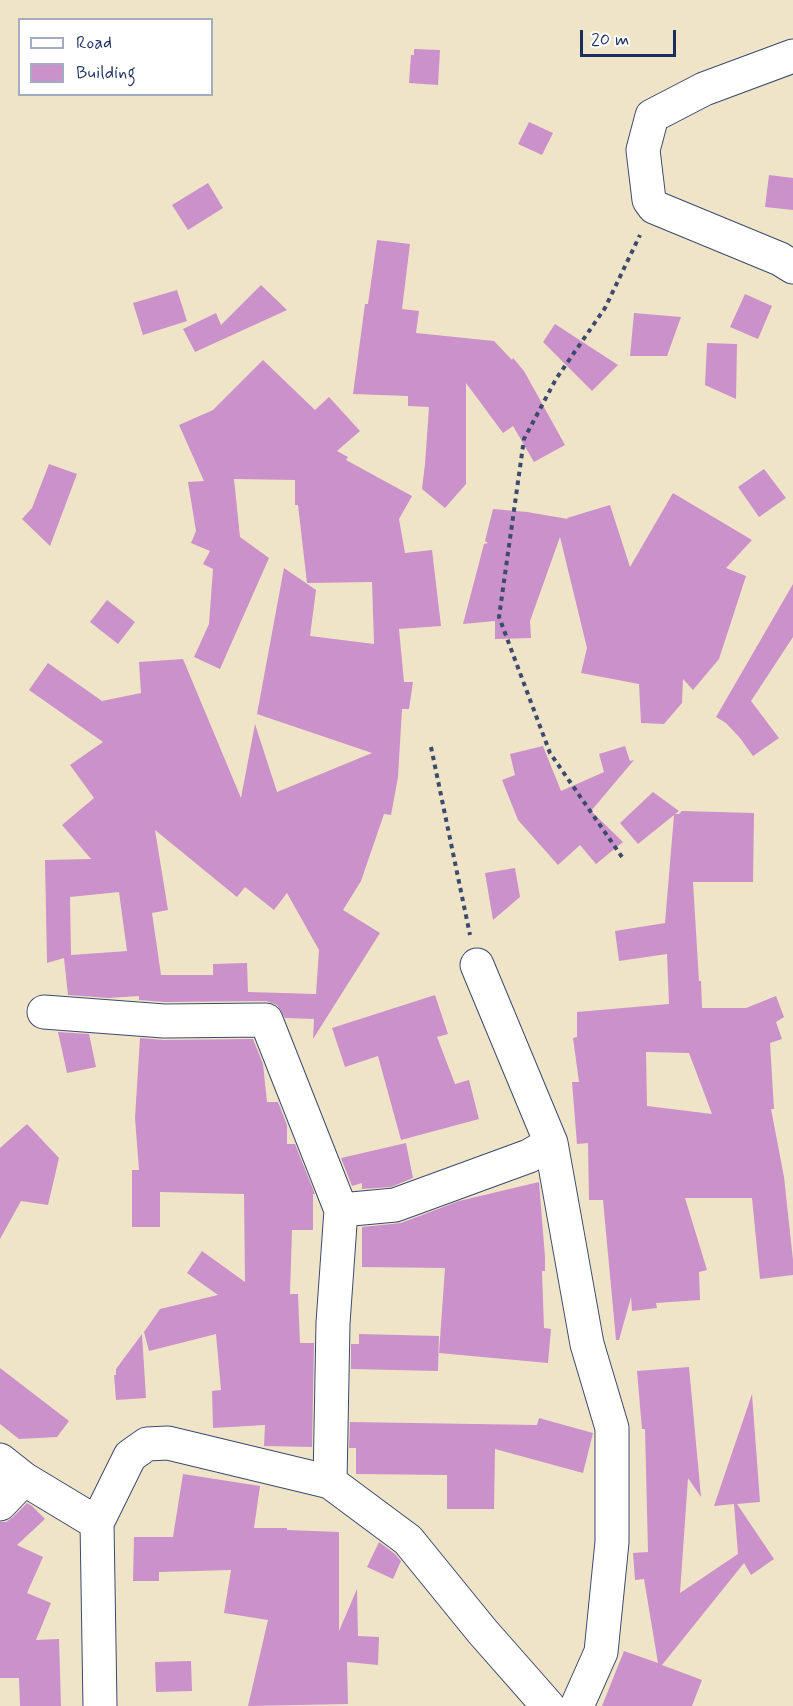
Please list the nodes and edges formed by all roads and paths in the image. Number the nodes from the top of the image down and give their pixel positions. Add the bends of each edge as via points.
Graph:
1 (793, 56) edge
2 (654, 207) junction
3 (793, 267) edge
4 (431, 747) dead end
5 (622, 857) dead end
6 (477, 965) joint
7 (44, 1012) dead end
8 (551, 1143) junction
9 (340, 1210) junction
10 (12, 1470) edge
11 (330, 1482) junction
12 (0, 1503) edge
13 (97, 1523) junction
14 (100, 1706) edge
15 (548, 1706) edge
16 (577, 1706) edge

1 - 2 street via 704,89 652,116 644,150 649,201
2 - 3 street
2 - 5 path via 605,308 556,379 524,439 499,617 550,753
4 - 6 path
6 - 8 street
7 - 9 street via 164,1021 266,1020
8 - 9 street via 529,1156 395,1204
8 - 16 street via 586,1344 612,1428 612,1542 601,1652
9 - 11 street
10 - 12 street
10 - 13 street
11 - 13 street via 168,1443 147,1444 130,1456
11 - 15 street via 408,1540
13 - 14 street

